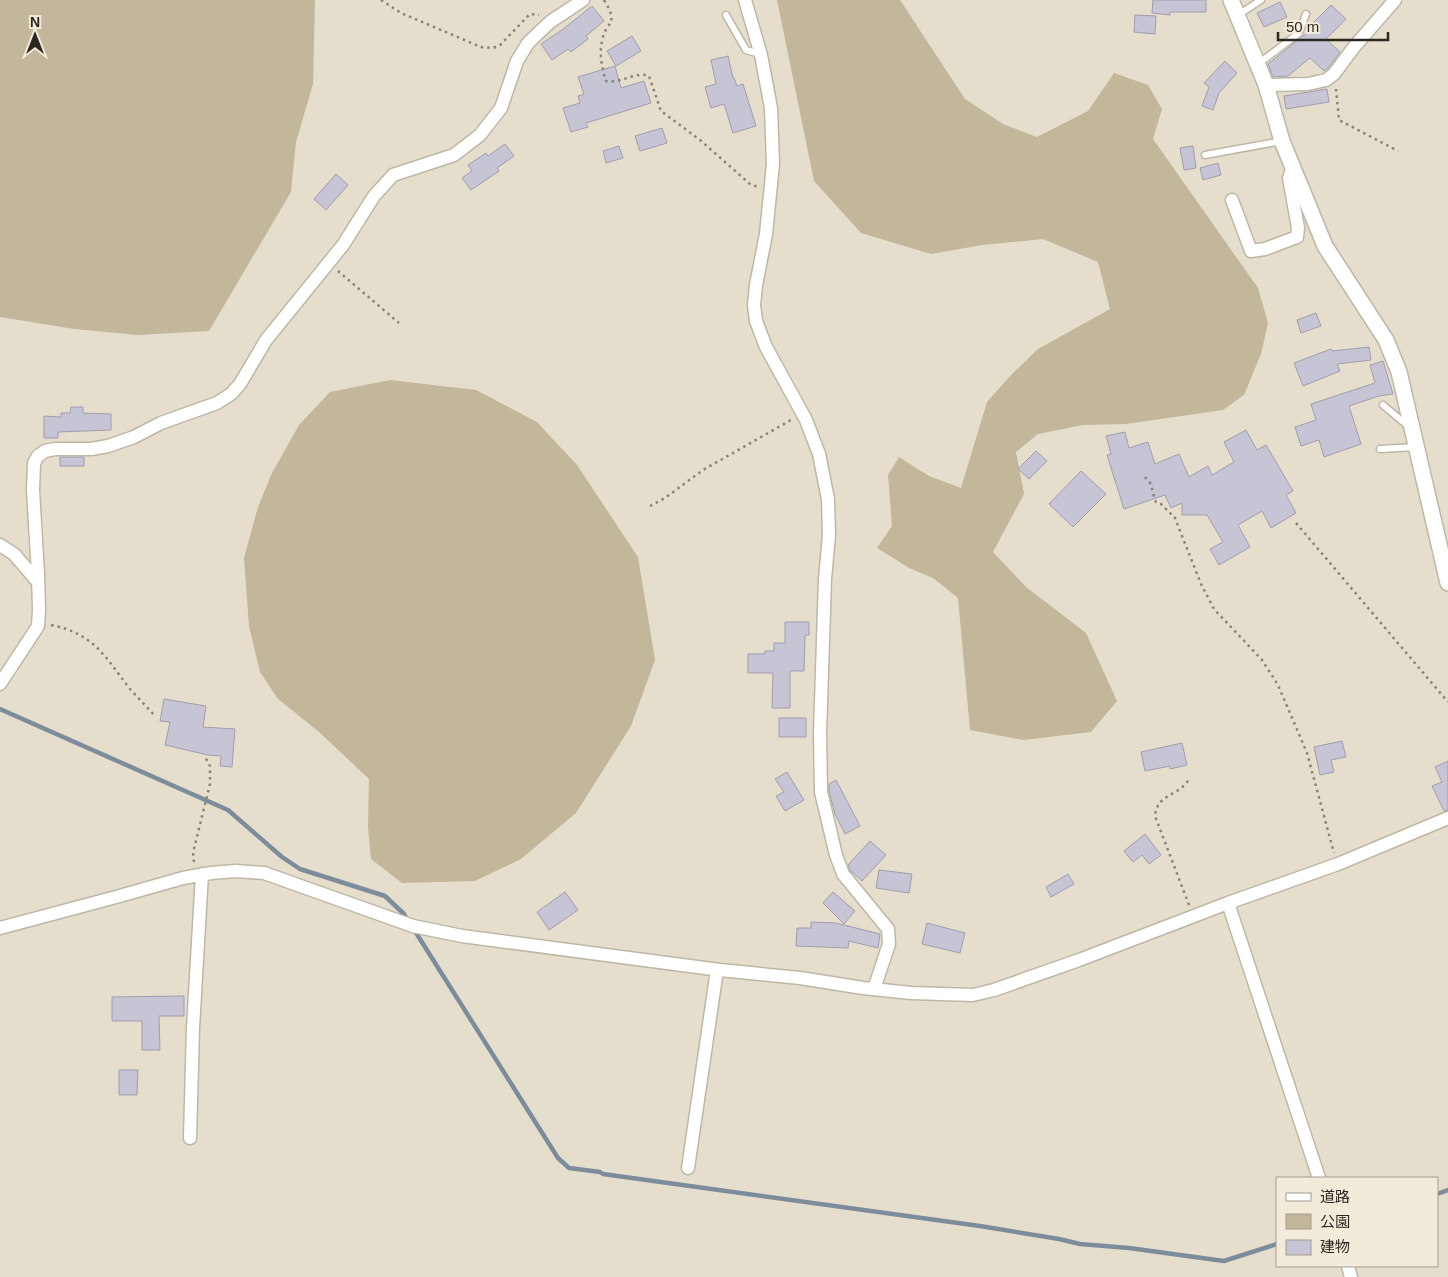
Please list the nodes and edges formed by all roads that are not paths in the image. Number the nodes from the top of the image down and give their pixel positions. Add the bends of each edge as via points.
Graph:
1 (583, 0) edge
2 (745, 0) edge
3 (1231, 0) edge
4 (1261, 0) edge
5 (1395, 0) edge
6 (1306, 14) dead end
7 (726, 15) dead end
8 (1237, 15) junction
9 (762, 55) junction
10 (1257, 64) junction
11 (1266, 85) junction
12 (1282, 141) junction
13 (1205, 155) dead end
14 (1293, 168) junction
15 (1232, 200) dead end
16 (1383, 405) dead end
17 (1412, 430) junction
18 (1416, 447) junction
19 (1380, 449) dead end
20 (0, 545) edge
21 (38, 582) junction
22 (1448, 583) edge
23 (0, 684) edge
24 (1448, 818) edge
25 (198, 875) junction
26 (1228, 903) junction
27 (0, 928) edge
28 (717, 970) junction
29 (874, 989) junction
30 (190, 1138) dead end
31 (688, 1168) dead end
32 (1319, 1177) edge

1 - 21 street via 550,22 528,43 517,61 501,108 480,135 454,155 393,175 374,196 343,245 266,340 231,394 217,403 108,446 55,449 38,456 34,463 33,490
2 - 9 street
3 - 8 street
4 - 8 lane
5 - 11 street via 1326,80
6 - 10 lane via 1299,33
7 - 9 lane via 746,50
8 - 10 street
9 - 29 street via 771,108 773,164 754,306 766,347 802,413 819,454 828,499 821,792 843,874 888,928 889,944
10 - 11 street
11 - 12 street
12 - 13 lane
12 - 14 street
14 - 15 street via 1289,178 1298,237 1265,250 1251,251
14 - 17 street via 1326,246 1386,340 1399,372
16 - 17 lane
17 - 18 street
18 - 19 lane
18 - 22 street
20 - 21 street via 14,554
21 - 23 street via 38,626
24 - 26 street via 1338,864
25 - 27 street
25 - 28 street via 236,871 264,873 413,926 462,936
25 - 30 street
26 - 29 street via 994,990 973,995 948,995
26 - 32 street
28 - 29 street
28 - 31 street

